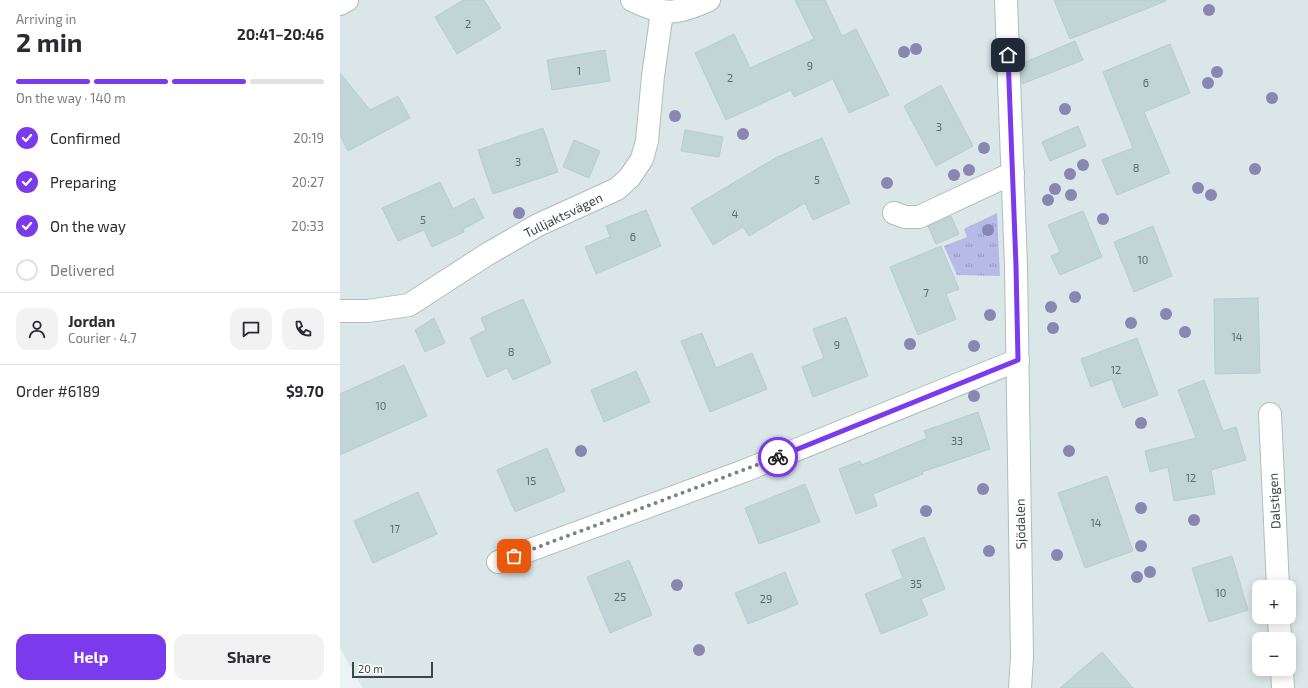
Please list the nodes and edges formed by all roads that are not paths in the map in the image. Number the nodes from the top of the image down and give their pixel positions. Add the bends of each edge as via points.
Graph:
1 (347, 0) edge
2 (632, 0) edge
3 (709, 0) edge
4 (1006, 0) edge
5 (340, 4) edge
6 (662, 12) junction
7 (1013, 173) junction
8 (894, 212) dead end
9 (340, 311) edge
10 (1018, 360) junction
11 (1270, 414) dead end
12 (498, 562) dead end
13 (1278, 580) edge
14 (1282, 676) edge
15 (1020, 688) edge
16 (1282, 688) edge

1 - 5 street
2 - 6 street
3 - 6 street via 675,12
4 - 7 street, Sjödalen
6 - 9 street, Tulljaktsvägen via 647,141 642,159 626,181 617,189 538,225 409,305 368,311
7 - 8 street via 919,217 905,217
7 - 10 street, Sjödalen
10 - 12 street via 744,471
10 - 15 street, Sjödalen via 1022,657
11 - 13 street, Dalstigen
14 - 16 street

